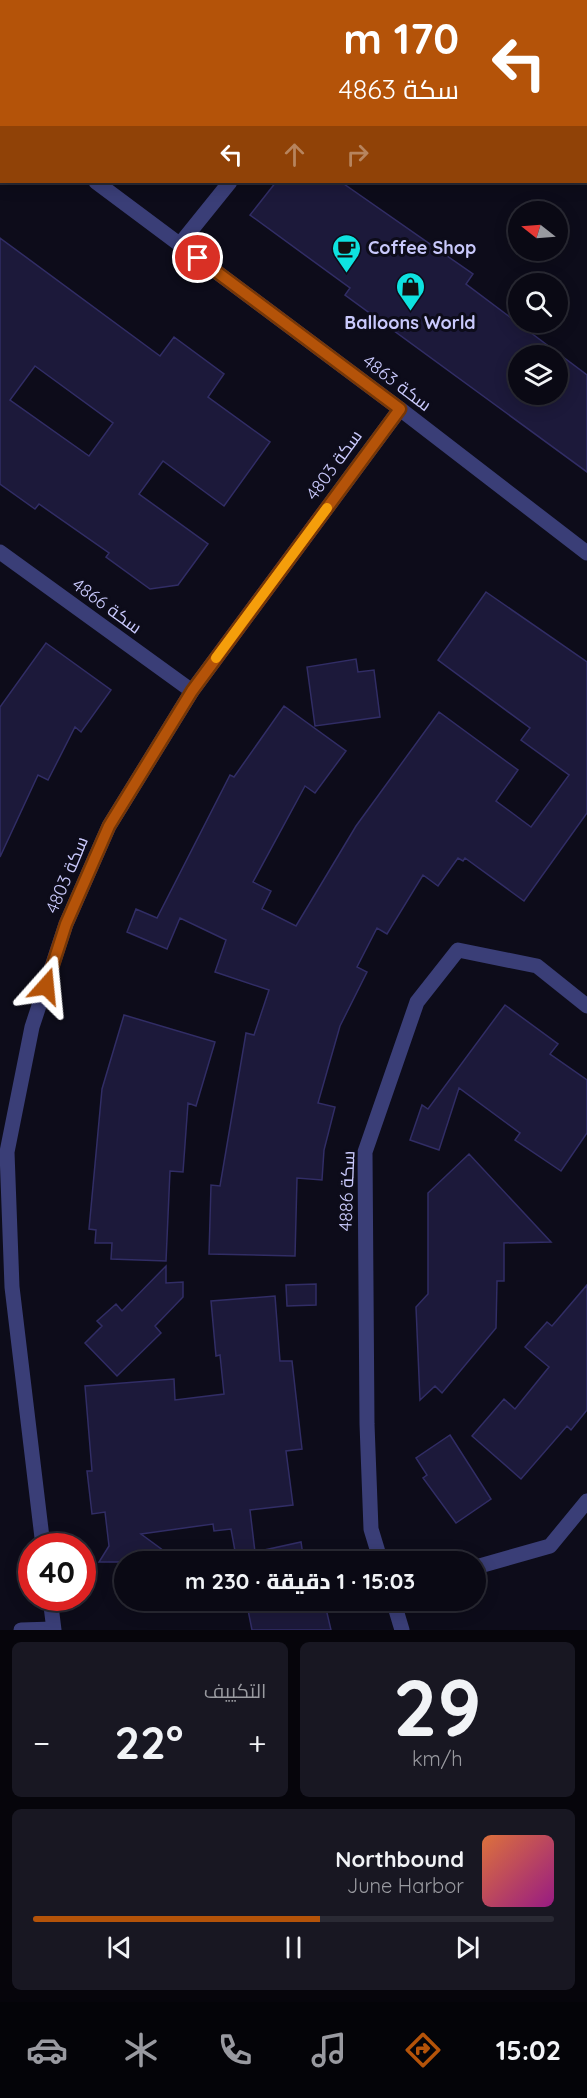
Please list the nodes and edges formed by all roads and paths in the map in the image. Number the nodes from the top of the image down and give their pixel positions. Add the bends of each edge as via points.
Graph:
1 (97, 183) edge
2 (229, 183) edge
3 (180, 244) junction
4 (400, 409) junction
5 (0, 552) edge
6 (587, 553) edge
7 (192, 691) junction
8 (587, 1005) edge
9 (6, 1287) edge
10 (587, 1501) edge
11 (42, 1533) edge
12 (378, 1551) edge
13 (486, 1563) edge
14 (52, 1611) edge
15 (396, 1611) edge
16 (54, 1629) edge
17 (21, 1630) edge
18 (402, 1630) edge

1 - 3 street, سكة 4863
2 - 3 street
3 - 4 street, سكة 4863
4 - 6 street, سكة 4863
4 - 7 street, سكة 4803
5 - 7 street, سكة 4866
7 - 9 street, سكة 4803 via 109,826 66,924 32,1028 7,1152
8 - 12 street, سكة 4886 via 537,966 458,950 417,1002 365,1152 366,1424 371,1529
9 - 11 street, سكة 4803
10 - 13 street via 550,1546
14 - 16 street
15 - 18 street
16 - 17 street

